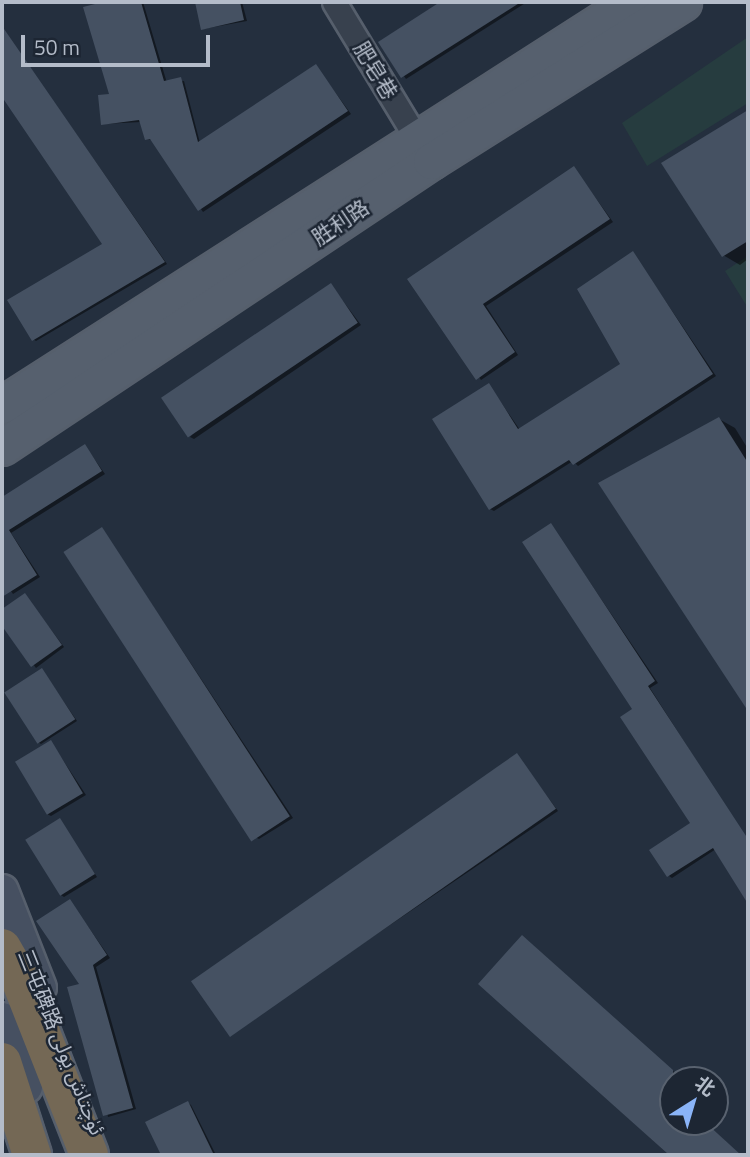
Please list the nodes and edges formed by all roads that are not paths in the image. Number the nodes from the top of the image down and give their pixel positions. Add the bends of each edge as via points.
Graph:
1 (334, 2) edge
2 (631, 2) edge
3 (683, 2) edge
4 (417, 139) junction
5 (2, 405) edge
6 (2, 447) edge
7 (2, 891) edge
8 (2, 948) edge
9 (2, 1019) edge
10 (2, 1062) edge
11 (33, 1155) edge
12 (47, 1155) edge
13 (89, 1155) edge
14 (106, 1155) edge

1 - 4 street, 肥皂巷
2 - 4 main road, 胜利路
3 - 6 main road, 胜利路 via 431,161
4 - 5 main road, 胜利路
7 - 14 main road, 三屯碑路 ئۈچتاش يولى
8 - 13 highway via 19,977
9 - 12 main road
10 - 11 highway

